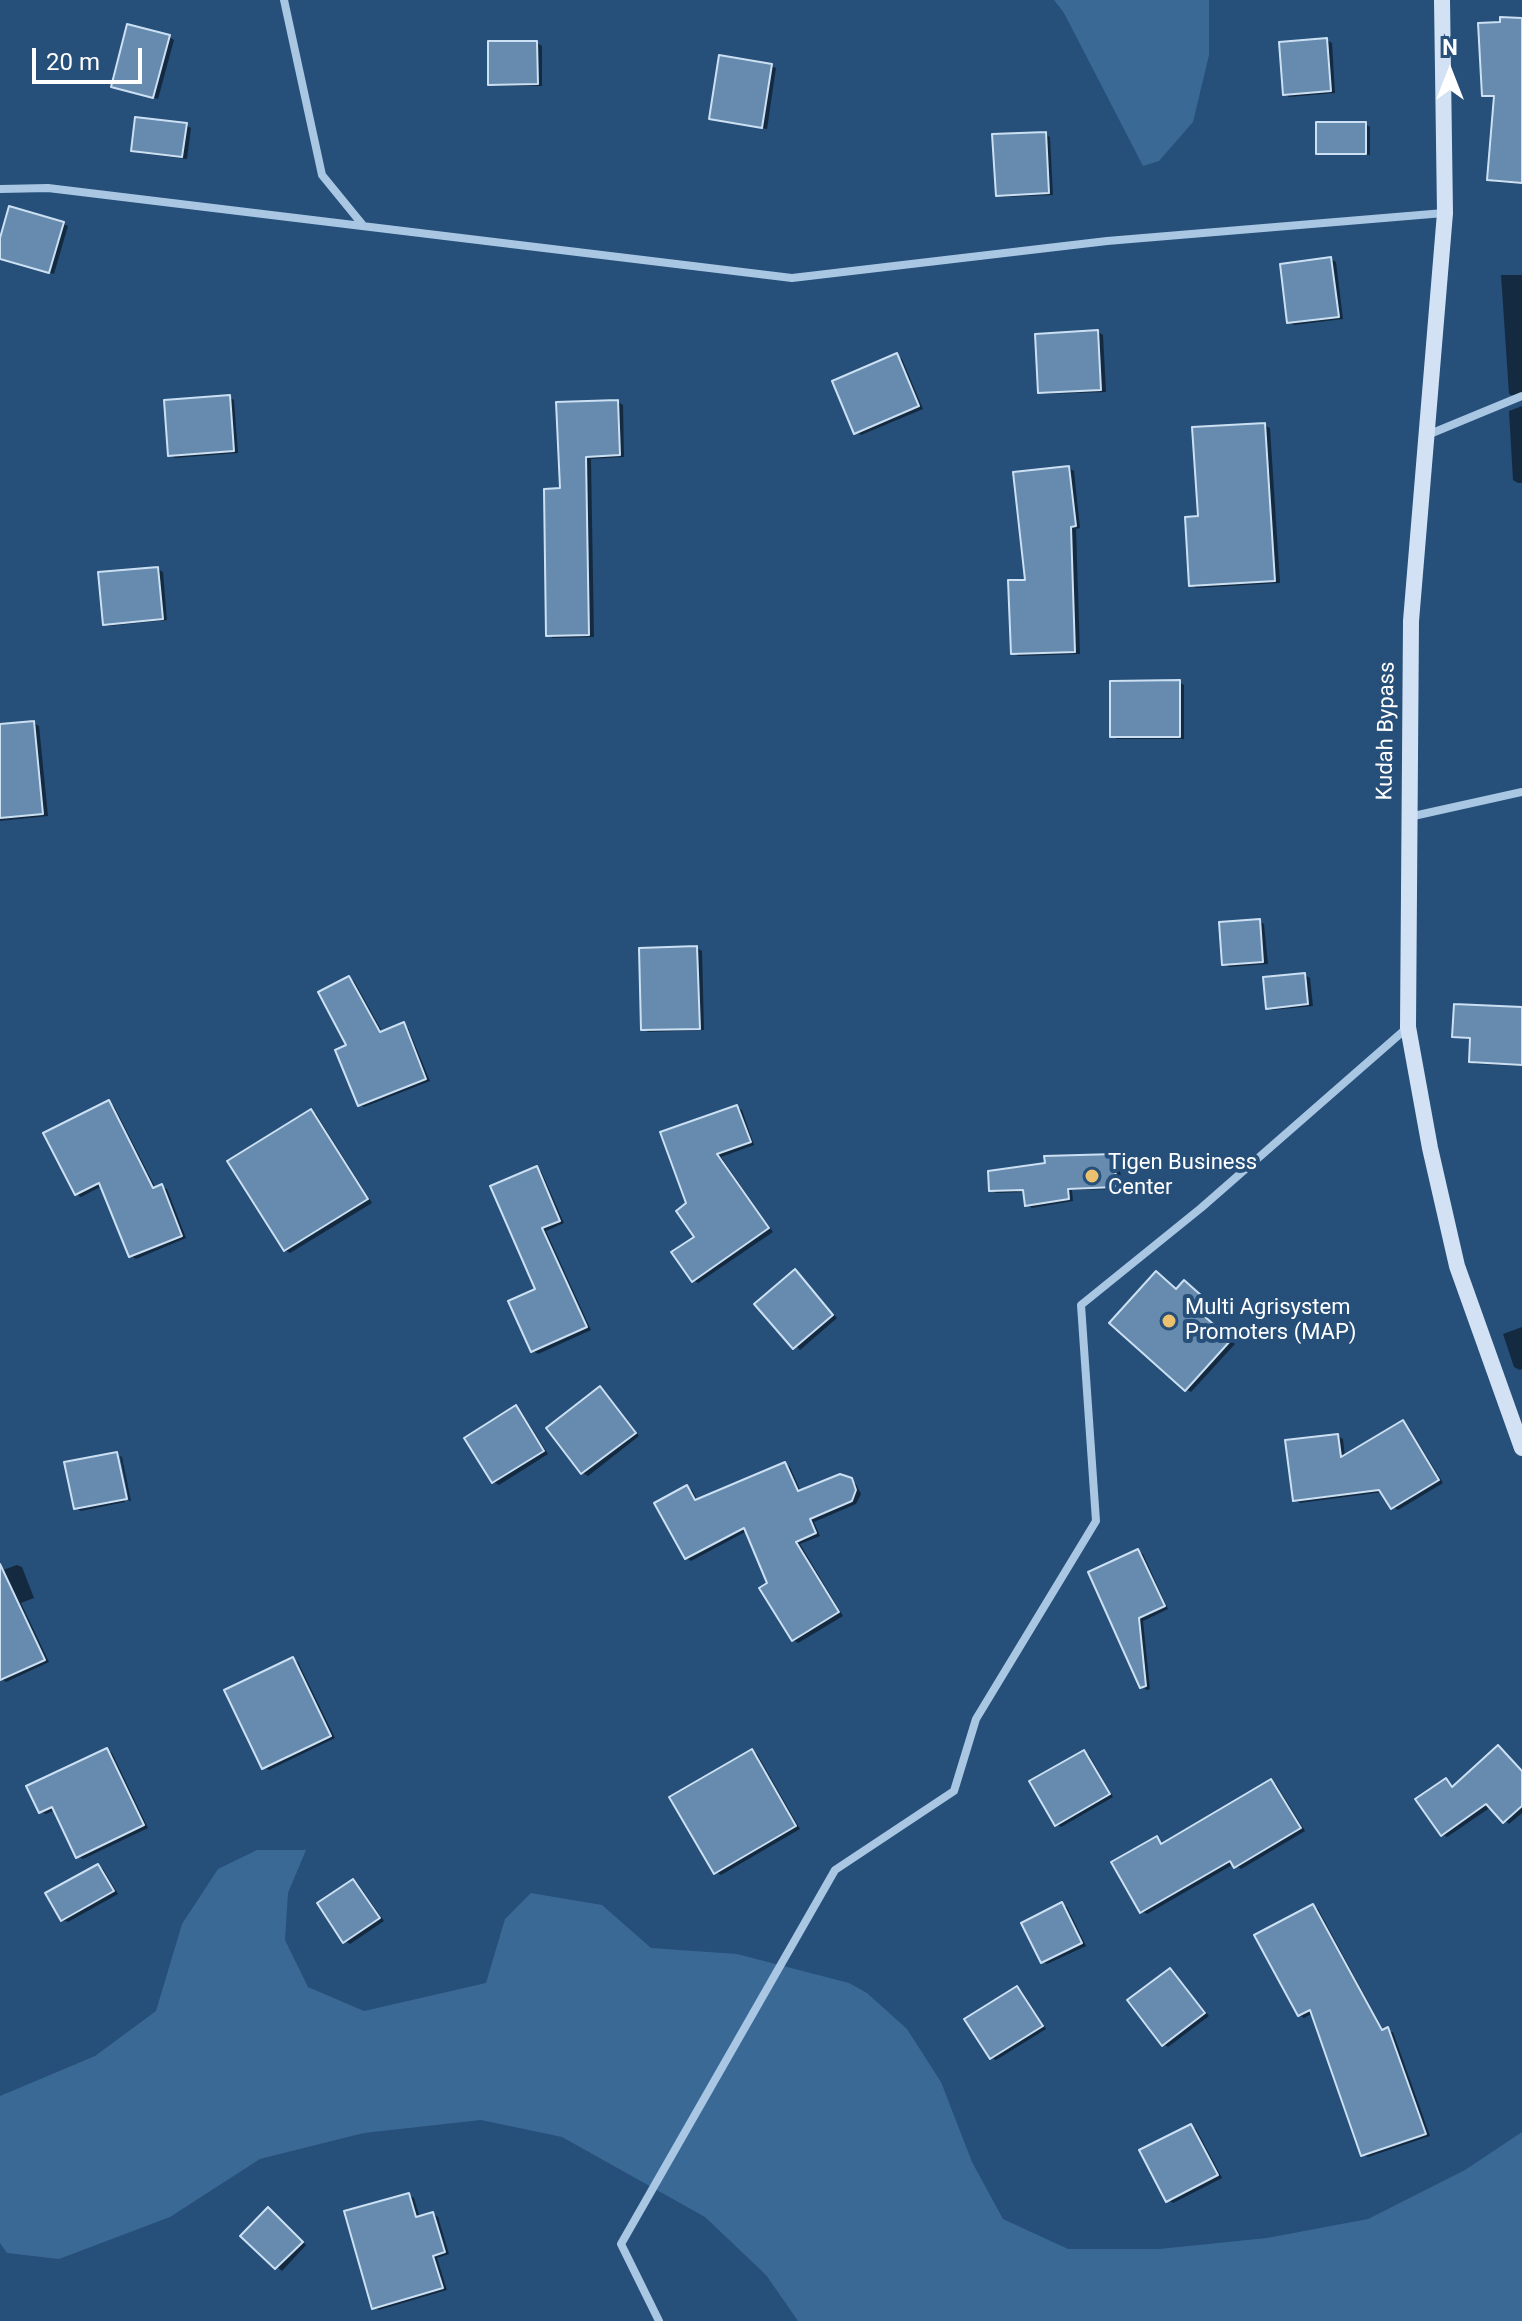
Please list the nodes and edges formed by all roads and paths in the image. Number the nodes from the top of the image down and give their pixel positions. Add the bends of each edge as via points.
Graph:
1 (284, 0) edge
2 (1442, 0) edge
3 (0, 189) edge
4 (1445, 213) junction
5 (362, 224) junction
6 (1522, 396) edge
7 (1425, 436) junction
8 (1522, 792) edge
9 (1408, 817) junction
10 (1408, 1027) junction
11 (1522, 1448) edge
12 (659, 2321) edge

1 - 5 street via 322,175
2 - 4 street, Kudah Bypass
3 - 5 street via 48,188
4 - 5 street via 1107,241 792,278
4 - 7 street, Kudah Bypass
6 - 7 street
7 - 9 street, Kudah Bypass via 1411,621
8 - 9 street
9 - 10 street, Kudah Bypass
10 - 11 street, Kudah Bypass via 1457,1266
10 - 12 street via 1081,1305 1096,1521 976,1719 954,1791 835,1870 621,2244

